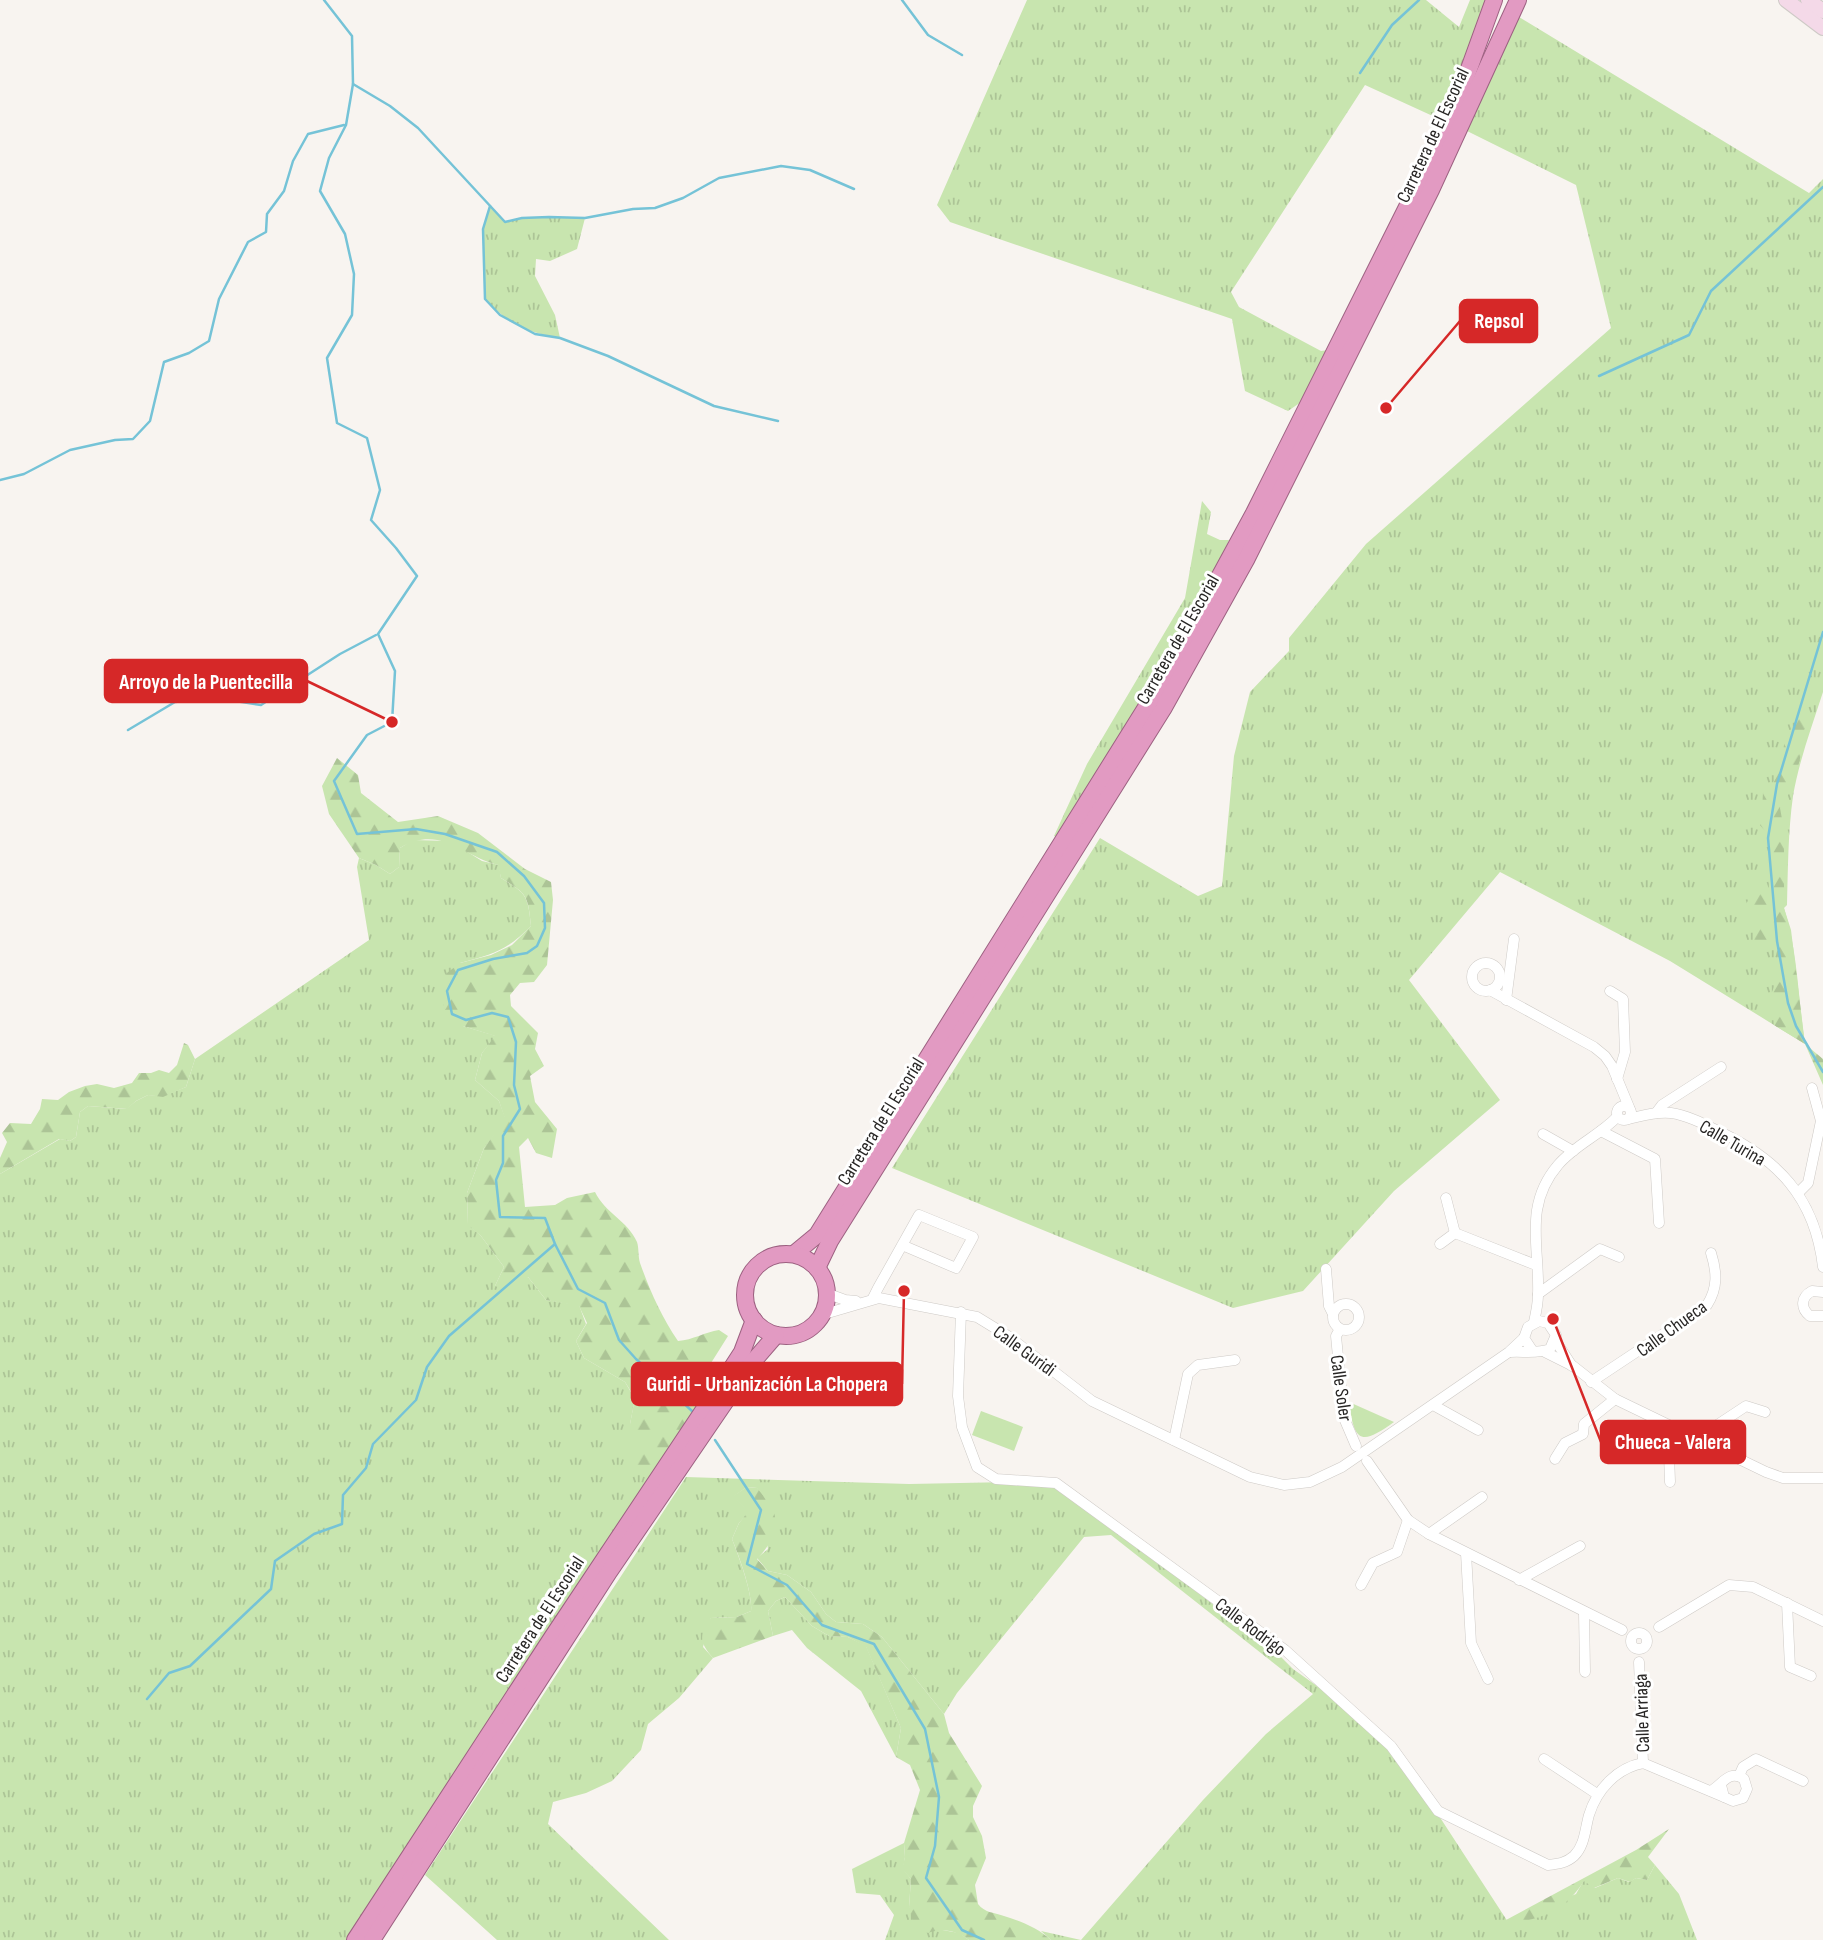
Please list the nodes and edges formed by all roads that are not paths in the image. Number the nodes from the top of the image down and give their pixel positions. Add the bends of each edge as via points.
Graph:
1 (1494, 0) edge
2 (1518, 0) edge
3 (1786, 0) edge
4 (1808, 0) edge
5 (1823, 11) edge
6 (1823, 28) edge
7 (1514, 939) dead end
8 (1490, 990) dead end
9 (1610, 991) dead end
10 (1506, 1000) junction
11 (1721, 1067) dead end
12 (1617, 1081) junction
13 (1812, 1088) dead end
14 (1652, 1114) junction
15 (1619, 1117) junction
16 (1543, 1134) dead end
17 (1573, 1151) junction
18 (1798, 1193) junction
19 (1446, 1198) dead end
20 (1659, 1223) dead end
21 (1455, 1233) junction
22 (1440, 1244) dead end
23 (902, 1245) junction
24 (1711, 1253) dead end
25 (794, 1254) junction
26 (1619, 1257) dead end
27 (1536, 1265) junction
28 (1823, 1267) edge
29 (817, 1268) junction
30 (1326, 1269) dead end
31 (1823, 1292) edge
32 (826, 1293) junction
33 (1538, 1294) junction
34 (868, 1300) junction
35 (961, 1312) junction
36 (1333, 1314) junction
37 (821, 1315) junction
38 (1823, 1315) edge
39 (754, 1321) junction
40 (1534, 1322) junction
41 (1548, 1323) junction
42 (1340, 1329) junction
43 (776, 1335) junction
44 (1524, 1338) junction
45 (1555, 1340) junction
46 (1532, 1350) junction
47 (1509, 1352) junction
48 (1545, 1352) junction
49 (1236, 1360) dead end
50 (1573, 1366) junction
51 (1591, 1382) junction
52 (1615, 1399) junction
53 (1433, 1405) junction
54 (1765, 1412) dead end
55 (1668, 1426) junction
56 (1478, 1430) dead end
57 (1174, 1440) junction
58 (1696, 1440) junction
59 (1356, 1446) junction
60 (1369, 1448) junction
61 (1354, 1459) junction
62 (1555, 1459) dead end
63 (1367, 1461) junction
64 (1823, 1478) edge
65 (1671, 1482) dead end
66 (1482, 1497) dead end
67 (1408, 1520) junction
68 (1429, 1534) junction
69 (1580, 1546) dead end
70 (1466, 1553) junction
71 (1519, 1580) junction
72 (1361, 1585) dead end
73 (1787, 1603) junction
74 (1584, 1612) junction
75 (1823, 1621) edge
76 (1639, 1640) junction
77 (1585, 1672) dead end
78 (1811, 1676) dead end
79 (1488, 1679) dead end
80 (1544, 1759) dead end
81 (1643, 1763) junction
82 (1739, 1776) junction
83 (1802, 1781) dead end
84 (1721, 1785) junction
85 (1712, 1791) junction
86 (1597, 1794) junction
87 (1724, 1797) junction
88 (430, 1823) junction
89 (347, 1940) edge
90 (355, 1940) edge
91 (372, 1940) edge

1 - 25 highway, Carretera de El Escorial via 1427,167 1254,513 1166,677 817,1235
2 - 29 highway, Carretera de El Escorial via 1431,190 1241,570 1163,709
3 - 6 main road
4 - 5 main road
7 - 10 street
8 - 10 street
9 - 12 street via 1623,999 1625,1052
10 - 12 street via 1594,1047 1605,1056
11 - 14 street
12 - 15 street
13 - 18 street via 1821,1121 1808,1184
14 - 15 street, Calle Turina
14 - 18 street, Calle Turina via 1693,1119 1730,1136 1763,1156
15 - 17 street
15 - 20 street via 1655,1159
16 - 17 street
17 - 27 street via 1558,1164 1538,1202
18 - 28 street, Calle Turina via 1811,1218
19 - 21 street
21 - 22 street
21 - 27 street
23 - 23 street via 919,1214 972,1237 956,1268
23 - 34 street
24 - 51 street, Calle Chueca via 1716,1293 1707,1305
25 - 29 highway
25 - 39 highway via 766,1258 747,1280 746,1301
26 - 33 street via 1600,1249
27 - 33 street
29 - 32 highway
30 - 36 street, Calle Soler
31 - 38 street via 1812,1291 1802,1303 1810,1316
32 - 34 street, Calle Guridi via 845,1300
32 - 37 highway
33 - 40 street
33 - 41 street
34 - 35 street, Calle Guridi via 884,1298
34 - 37 street, Calle Guridi
35 - 57 street, Calle Guridi via 1009,1336 1092,1401
35 - 86 street, Calle Rodrigo via 958,1395 962,1426 977,1467 986,1475 1056,1483 1285,1650 1391,1746 1438,1811 1548,1866 1563,1864 1574,1856
36 - 42 street, Calle Soler
36 - 42 street, Calle Soler via 1344,1303 1357,1309 1360,1319 1354,1327
37 - 43 highway via 802,1332
39 - 43 highway
39 - 88 highway, Carretera de El Escorial via 733,1366
40 - 41 street
40 - 44 street
41 - 45 street via 1555,1330
42 - 59 street, Calle Soler via 1336,1336 1344,1418
43 - 91 highway, Carretera de El Escorial via 751,1364 609,1572
44 - 46 street
44 - 47 street, Calle Guridi
45 - 48 street
45 - 50 street
46 - 47 street, Calle Guridi
46 - 48 street
47 - 53 street, Calle Guridi
48 - 50 street
49 - 57 street via 1198,1365 1188,1374
50 - 51 street
51 - 52 street
52 - 55 street
52 - 62 street via 1584,1424 1583,1434 1565,1443
53 - 56 street
53 - 60 street, Calle Guridi
54 - 58 street via 1746,1406
55 - 58 street
55 - 65 street
57 - 61 street, Calle Guridi via 1250,1477 1284,1485 1319,1479
58 - 64 street via 1783,1478
59 - 60 street
59 - 61 street
60 - 61 street, Calle Guridi
60 - 63 street
61 - 63 street
63 - 67 street
66 - 68 street
67 - 68 street
67 - 72 street via 1398,1552 1373,1563
68 - 70 street
69 - 71 street
70 - 71 street
70 - 79 street via 1471,1643
71 - 74 street
73 - 75 street
73 - 76 street via 1753,1587 1729,1585
73 - 78 street via 1790,1667
74 - 76 street
74 - 77 street
76 - 81 street, Calle Arriaga
80 - 86 street
81 - 85 street
81 - 86 street via 1629,1766
82 - 83 street via 1742,1767 1756,1759
82 - 84 street via 1728,1776
82 - 87 street via 1747,1784 1746,1794 1738,1801
84 - 85 street
84 - 87 street
85 - 87 street
88 - 89 highway
88 - 90 highway, Carretera de El Escorial

